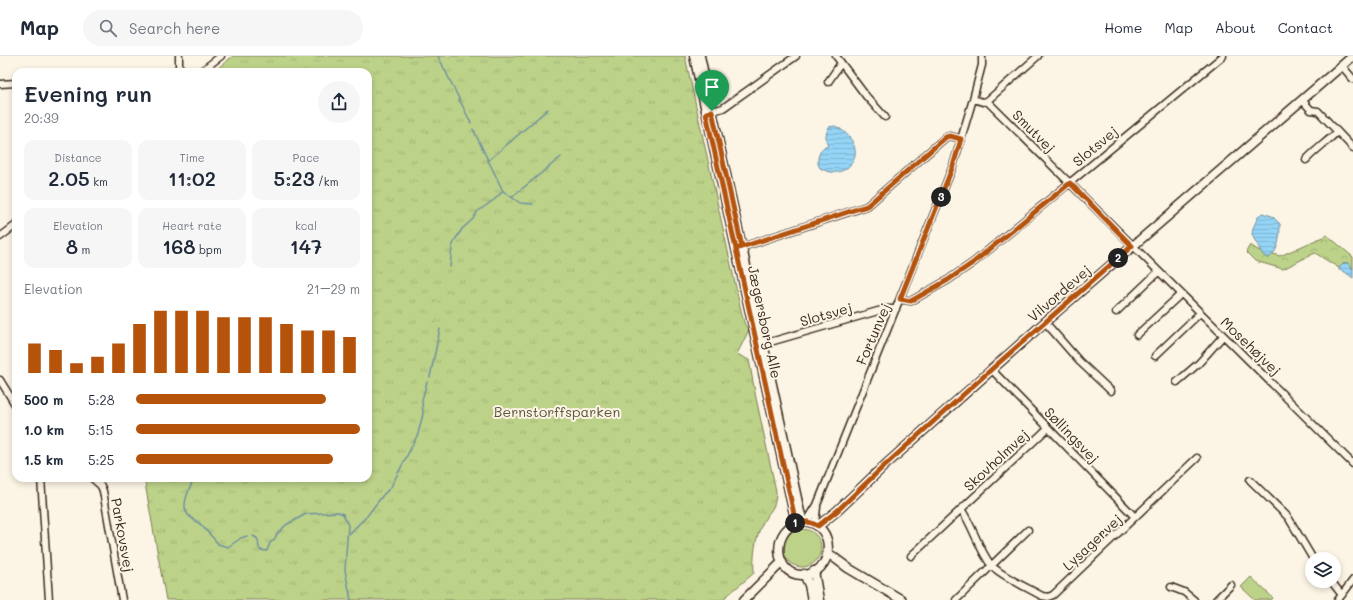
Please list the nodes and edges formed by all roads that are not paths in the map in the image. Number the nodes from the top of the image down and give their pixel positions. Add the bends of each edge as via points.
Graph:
1 (179, 56) edge
2 (221, 56) edge
3 (694, 56) edge
4 (700, 56) edge
5 (836, 56) edge
6 (982, 56) edge
7 (1038, 56) edge
8 (1223, 56) edge
9 (1353, 56) edge
10 (794, 57) edge
11 (841, 63) junction
12 (1342, 66) junction
13 (179, 68) edge
14 (205, 68) edge
15 (1353, 79) edge
16 (828, 82) dead end
17 (12, 83) edge
18 (0, 84) edge
19 (973, 98) junction
20 (1302, 100) junction
21 (987, 101) junction
22 (709, 112) junction
23 (885, 117) dead end
24 (1337, 132) junction
25 (961, 139) junction
26 (1353, 148) edge
27 (1306, 160) dead end
28 (1070, 183) junction
29 (12, 228) edge
30 (0, 237) edge
31 (1132, 246) junction
32 (739, 248) junction
33 (1158, 272) junction
34 (1181, 294) junction
35 (900, 299) junction
36 (896, 309) junction
37 (1116, 312) dead end
38 (1200, 313) junction
39 (1045, 322) junction
40 (1137, 335) dead end
41 (1223, 336) junction
42 (763, 344) junction
43 (1155, 356) dead end
44 (991, 369) junction
45 (0, 380) edge
46 (1177, 382) dead end
47 (1111, 391) dead end
48 (12, 400) edge
49 (1048, 428) junction
50 (1197, 458) dead end
51 (1353, 464) edge
52 (1250, 480) dead end
53 (41, 482) edge
54 (96, 482) edge
55 (961, 509) junction
56 (1135, 517) junction
57 (795, 524) junction
58 (813, 525) junction
59 (1028, 530) dead end
60 (1309, 552) edge
61 (828, 553) junction
62 (911, 556) dead end
63 (824, 562) junction
64 (785, 566) junction
65 (992, 566) junction
66 (848, 568) junction
67 (814, 572) junction
68 (804, 574) junction
69 (1353, 580) edge
70 (1231, 585) dead end
71 (1171, 587) dead end
72 (1335, 588) edge
73 (1340, 598) edge
74 (745, 599) edge
75 (49, 600) edge
76 (122, 600) edge
77 (812, 600) edge
78 (819, 600) edge
79 (902, 600) edge
80 (956, 600) edge
81 (1194, 600) edge
82 (1216, 600) edge

1 - 13 street
2 - 14 street
3 - 22 street, Jægersborg Alle
4 - 22 street, Jægersborg Alle
5 - 11 street
6 - 19 street, Fortunvej
7 - 21 street
8 - 28 street, Slotsvej
9 - 12 street, Vilvordevej
10 - 22 street via 723,108
11 - 16 street
11 - 23 street
12 - 15 street
12 - 20 street, Vilvordevej
17 - 18 street
19 - 21 street
19 - 25 street, Fortunvej
20 - 24 street via 1311,110 1318,111
20 - 31 street, Vilvordevej
21 - 28 street, Smutvej
22 - 32 street, Jægersborg Alle
24 - 26 street
24 - 27 street
25 - 32 street via 946,137 867,206
25 - 35 street, Fortunvej via 953,166
28 - 31 street, Smutvej
28 - 35 street, Slotsvej via 968,267 911,301
29 - 30 street
31 - 33 street, Mosehøjvej
31 - 39 street, Vilvordevej
32 - 42 street, Jægersborg Alle
32 - 57 street, Jægersborg Alle
33 - 34 street, Mosehøjvej
33 - 37 street
34 - 38 street, Mosehøjvej
34 - 40 street
35 - 36 street, Fortunvej
36 - 42 street, Slotsvej via 885,309
36 - 58 street, Fortunvej via 817,506
38 - 41 street, Mosehøjvej
38 - 43 street
39 - 44 street, Vilvordevej
39 - 47 street via 1079,361
41 - 46 street
41 - 51 street, Mosehøjvej
42 - 58 street, Jægersborg Alle via 800,512
44 - 49 street, Søllingsvej
44 - 58 street, Vilvordevej via 837,511
45 - 48 street
49 - 55 street, Skovholmvej
49 - 56 street, Søllingsvej
50 - 56 street, Lysagervej
52 - 60 street via 1288,517
53 - 75 street
54 - 76 street, Parkovsvej via 103,491
55 - 62 street, Skovholmvej
55 - 65 street, Skovholmvej
56 - 65 street, Lysagervej via 1048,597 1042,596
57 - 58 street
57 - 64 street via 785,531 780,540 779,553
58 - 61 street via 827,541
59 - 65 street
61 - 63 street
61 - 66 street
63 - 66 street
63 - 67 street
64 - 68 street via 796,574
64 - 74 street
65 - 80 street
66 - 79 street
67 - 68 street
67 - 78 street
68 - 77 street
69 - 73 street
70 - 82 street
71 - 81 street via 1184,592
72 - 73 street

